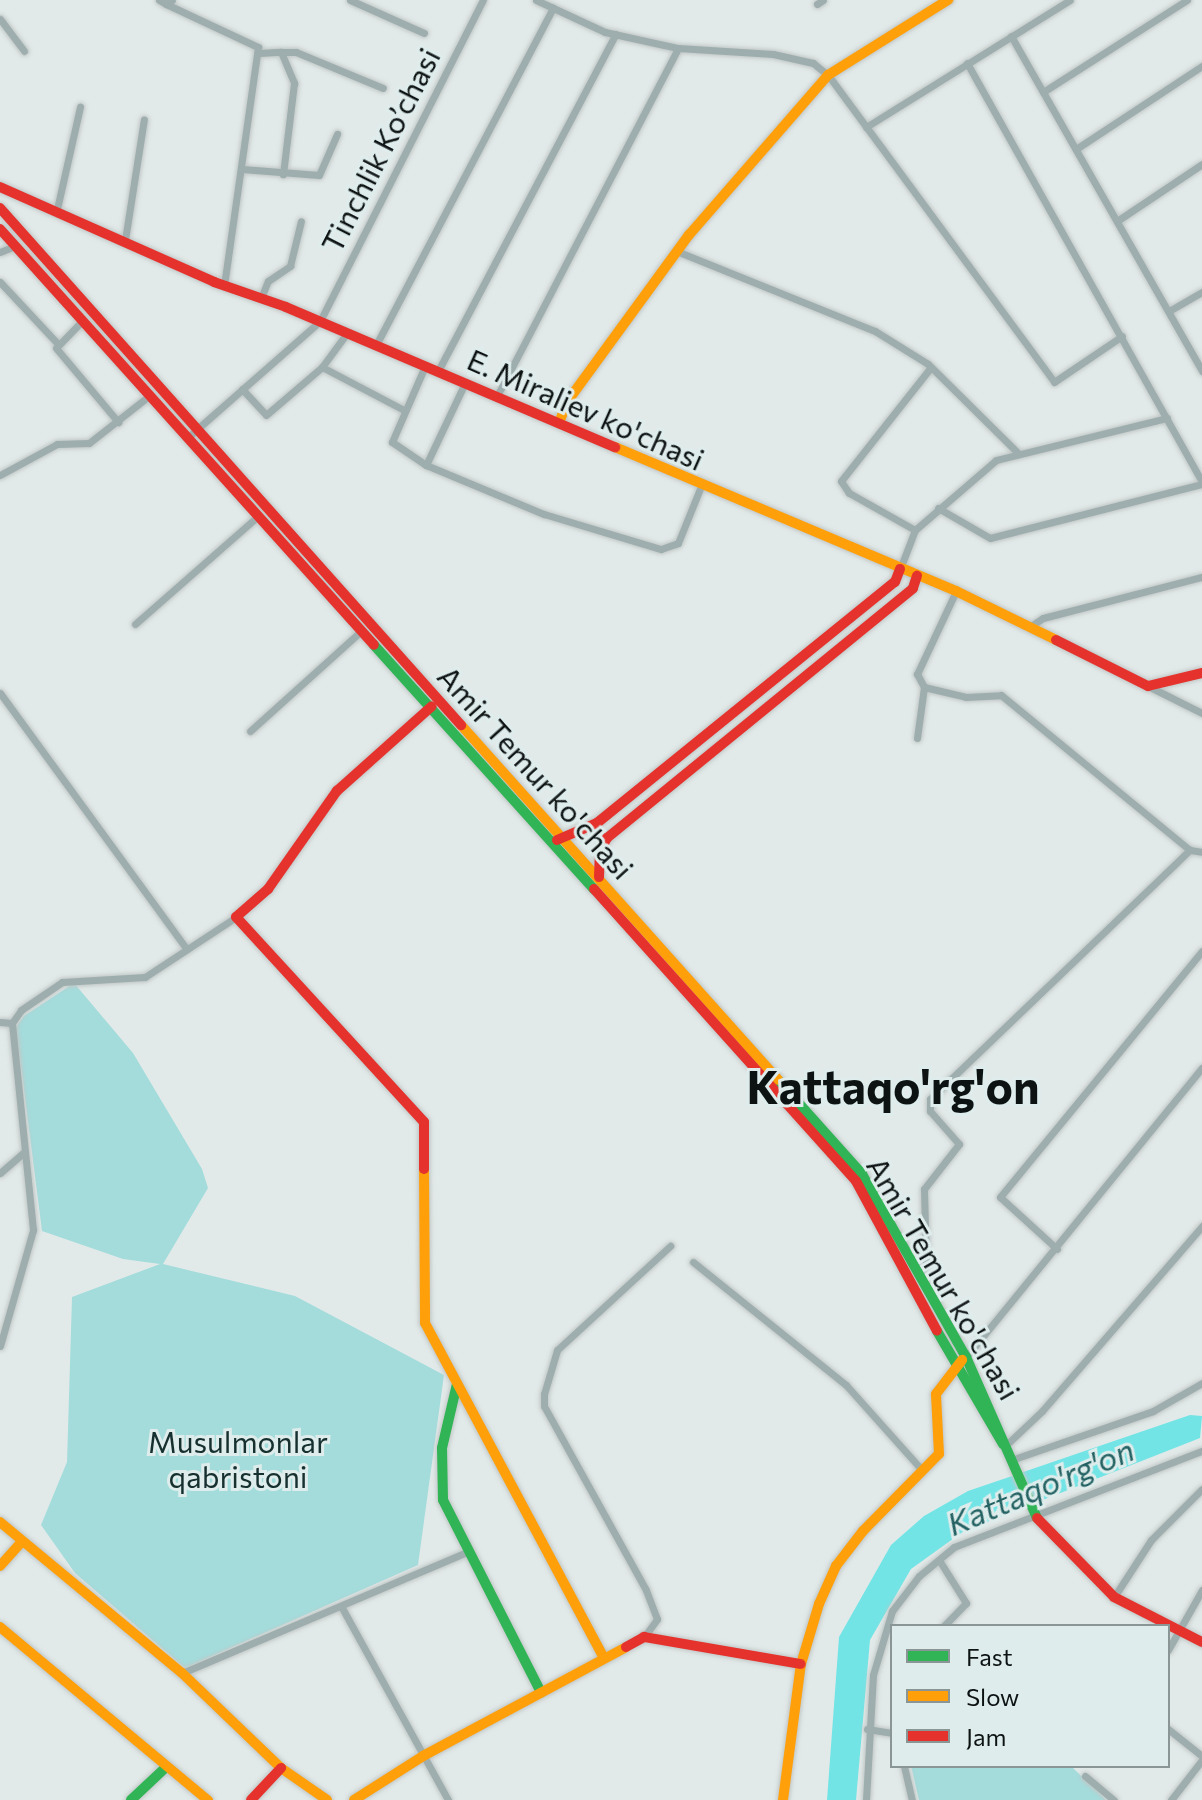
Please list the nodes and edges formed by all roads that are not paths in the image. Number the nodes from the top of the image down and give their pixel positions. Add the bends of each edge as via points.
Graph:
1 (350, 0) edge
2 (483, 0) edge
3 (536, 0) edge
4 (948, 0) edge
5 (1070, 0) edge
6 (1187, 0) edge
7 (166, 1) edge
8 (553, 8) junction
9 (0, 19) edge
10 (424, 33) dead end
11 (616, 34) junction
12 (1011, 36) junction
13 (678, 48) junction
14 (24, 51) dead end
15 (281, 52) junction
16 (259, 53) junction
17 (967, 63) junction
18 (1202, 66) edge
19 (828, 75) junction
20 (383, 88) dead end
21 (1043, 92) junction
22 (80, 107) dead end
23 (144, 119) dead end
24 (866, 127) junction
25 (337, 134) dead end
26 (1076, 149) junction
27 (1202, 164) edge
28 (242, 169) junction
29 (283, 174) junction
30 (0, 187) edge
31 (0, 208) edge
32 (57, 209) junction
33 (301, 221) dead end
34 (1117, 221) junction
35 (0, 229) edge
36 (125, 240) junction
37 (15, 246) junction
38 (0, 252) edge
39 (679, 252) junction
40 (0, 282) edge
41 (224, 286) junction
42 (1202, 292) edge
43 (261, 298) junction
44 (1169, 311) junction
45 (82, 321) junction
46 (320, 321) junction
47 (347, 333) junction
48 (1122, 336) junction
49 (57, 343) junction
50 (376, 345) junction
51 (425, 366) junction
52 (322, 367) junction
53 (931, 367) junction
54 (438, 371) junction
55 (1202, 371) edge
56 (465, 383) junction
57 (242, 389) junction
58 (149, 396) junction
59 (497, 396) junction
60 (404, 410) junction
61 (1167, 418) junction
62 (118, 422) junction
63 (559, 423) junction
64 (196, 429) junction
65 (187, 438) junction
66 (1019, 454) junction
67 (426, 465) junction
68 (0, 475) edge
69 (1202, 482) edge
70 (701, 486) junction
71 (938, 508) junction
72 (257, 517) junction
73 (915, 530) junction
74 (900, 569) junction
75 (917, 576) junction
76 (1202, 577) edge
77 (956, 591) junction
78 (135, 624) dead end
79 (1031, 626) junction
80 (360, 632) junction
81 (1202, 673) edge
82 (1148, 686) junction
83 (924, 687) junction
84 (0, 693) edge
85 (439, 700) junction
86 (429, 709) junction
87 (1202, 713) edge
88 (250, 731) dead end
89 (917, 738) dead end
90 (562, 837) junction
91 (552, 845) junction
92 (1190, 850) junction
93 (1202, 852) edge
94 (599, 879) junction
95 (236, 917) junction
96 (187, 949) junction
97 (1202, 951) edge
98 (0, 1022) edge
99 (12, 1023) junction
100 (1202, 1068) edge
101 (787, 1097) junction
102 (24, 1152) junction
103 (0, 1173) edge
104 (1202, 1226) edge
105 (670, 1246) dead end
106 (1057, 1249) junction
107 (693, 1262) dead end
108 (920, 1274) junction
109 (0, 1346) edge
110 (962, 1361) junction
111 (1202, 1383) edge
112 (457, 1384) junction
113 (1005, 1446) junction
114 (1202, 1451) edge
115 (1013, 1464) junction
116 (923, 1471) junction
117 (1202, 1489) edge
118 (1034, 1513) junction
119 (0, 1522) edge
120 (21, 1543) junction
121 (469, 1551) junction
122 (939, 1560) junction
123 (0, 1566) edge
124 (1202, 1590) edge
125 (1114, 1597) junction
126 (341, 1606) junction
127 (946, 1624) edge
128 (1166, 1624) edge
129 (1170, 1626) edge
130 (0, 1627) edge
131 (1180, 1631) junction
132 (644, 1637) junction
133 (1202, 1642) edge
134 (1170, 1647) edge
135 (604, 1658) junction
136 (801, 1664) junction
137 (182, 1673) junction
138 (541, 1692) junction
139 (867, 1729) junction
140 (1170, 1731) edge
141 (890, 1733) edge
142 (423, 1756) junction
143 (1202, 1758) edge
144 (165, 1768) junction
145 (281, 1768) junction
146 (904, 1768) edge
147 (1085, 1776) dead end
148 (131, 1800) edge
149 (208, 1800) edge
150 (251, 1800) edge
151 (327, 1800) edge
152 (354, 1800) edge
153 (448, 1800) edge
154 (783, 1800) edge
155 (866, 1800) edge
156 (912, 1800) edge
157 (1114, 1800) edge
158 (1171, 1800) edge

1 - 10 street
2 - 46 street, Tinchlik Ko’chasi
3 - 8 street
4 - 19 street
5 - 12 street
6 - 21 street
7 - 16 street via 254,42
8 - 11 street
8 - 50 street
9 - 14 street
11 - 13 street
11 - 54 street
12 - 17 street
12 - 21 street
13 - 19 street via 773,54 813,63
13 - 59 street
15 - 16 street
15 - 20 street via 296,52
15 - 29 street via 294,83
16 - 28 street
17 - 24 street
17 - 48 street
18 - 26 street
19 - 24 street
19 - 39 street via 751,160
21 - 26 street
22 - 32 street
23 - 36 street
24 - 48 street via 1054,382
25 - 29 street via 319,175
26 - 34 street
27 - 34 street
28 - 29 street
28 - 41 street
30 - 32 street, E. Miraliev ko'chasi
31 - 64 street, Amir Temur ko'chasi
32 - 36 street, E. Miraliev ko'chasi
33 - 43 street via 290,266 268,281
34 - 44 street
35 - 37 street, Amir Temur ko'chasi
36 - 41 street, E. Miraliev ko'chasi
37 - 38 street
37 - 45 street, Amir Temur ko'chasi
39 - 53 street via 875,331
39 - 63 street via 567,402
40 - 49 street
41 - 43 street, E. Miraliev ko'chasi
42 - 44 street
43 - 46 street, E. Miraliev ko'chasi
44 - 55 street
45 - 49 street
45 - 58 street, Amir Temur ko'chasi
46 - 47 street, E. Miraliev ko'chasi
46 - 57 street
47 - 50 street, E. Miraliev ko'chasi
47 - 52 street
48 - 61 street
49 - 62 street via 59,358
50 - 51 street, E. Miraliev ko'chasi
51 - 54 street, E. Miraliev ko'chasi
51 - 60 street
52 - 57 street via 266,415
52 - 60 street
53 - 66 street
53 - 73 street via 841,481 849,493
54 - 56 street, E. Miraliev ko'chasi
56 - 59 street, E. Miraliev ko'chasi
56 - 67 street
57 - 64 street
58 - 62 street
58 - 65 street, Amir Temur ko'chasi
59 - 63 street, E. Miraliev ko'chasi
60 - 67 street via 392,442
61 - 66 street
61 - 69 street
62 - 68 street via 89,443 57,444
63 - 70 street, E. Miraliev ko'chasi
64 - 65 street
64 - 85 street, Amir Temur ko'chasi
65 - 72 street, Amir Temur ko'chasi
66 - 71 street via 996,460
67 - 70 street via 544,514 661,549 678,543
69 - 71 street via 990,538
70 - 74 street, E. Miraliev ko'chasi
71 - 73 street
72 - 78 street
72 - 80 street, Amir Temur ko'chasi
73 - 74 street
74 - 75 street, E. Miraliev ko'chasi
74 - 90 street via 895,582 597,823
75 - 77 street, E. Miraliev ko'chasi
75 - 94 street via 913,588 607,838 597,865
76 - 79 street via 1043,618
77 - 79 street, E. Miraliev ko'chasi
77 - 83 street via 917,674
79 - 82 street, E. Miraliev ko'chasi
80 - 86 street, Amir Temur ko'chasi
80 - 88 street
81 - 82 street
82 - 87 street
83 - 89 street
83 - 92 street via 966,697 1001,695
84 - 96 street
85 - 86 street
85 - 90 street, Amir Temur ko'chasi
86 - 91 street, Amir Temur ko'chasi
86 - 95 street via 337,791 268,889
90 - 91 street
90 - 94 street, Amir Temur ko'chasi
91 - 101 street, Amir Temur ko'chasi
92 - 93 street
92 - 108 street via 930,1099 930,1111 959,1144 924,1189 926,1266
94 - 101 street, Amir Temur ko'chasi
95 - 96 street
95 - 112 street via 424,1122 423,1313
96 - 99 street via 145,977 62,982 21,1010
97 - 106 street via 1000,1197
98 - 99 street
99 - 102 street
100 - 106 street
101 - 108 street, Amir Temur ko'chasi via 862,1174
101 - 110 street, Amir Temur ko'chasi via 864,1194
102 - 103 street
102 - 109 street via 33,1230
104 - 113 street via 1042,1411
105 - 132 street via 557,1350 544,1394 544,1406 646,1590 657,1619
106 - 110 street
107 - 116 street via 846,1385
108 - 110 street, Amir Temur ko'chasi
110 - 113 street, Amir Temur ko'chasi via 989,1428
110 - 116 street via 936,1394 942,1439 939,1454
111 - 115 street via 1153,1411
112 - 121 street via 439,1481
112 - 135 street
113 - 115 street, Amir Temur ko'chasi
114 - 118 street
115 - 118 street, Amir Temur ko'chasi
116 - 136 street via 895,1495 836,1566
117 - 125 street via 1151,1540
118 - 122 street via 954,1547
118 - 125 street
119 - 120 street
120 - 123 street
120 - 137 street via 100,1601
121 - 126 street
121 - 138 street
122 - 127 street via 966,1603
122 - 139 street via 902,1596 885,1626
124 - 131 street
125 - 128 street
126 - 137 street
126 - 142 street
129 - 131 street
130 - 144 street
131 - 133 street
131 - 134 street
132 - 135 street
132 - 136 street
135 - 138 street
136 - 154 street
137 - 145 street
138 - 142 street
139 - 141 street
139 - 155 street
140 - 143 street
142 - 152 street
142 - 153 street
143 - 158 street
144 - 148 street
144 - 149 street
145 - 150 street
145 - 151 street
146 - 156 street
147 - 157 street

